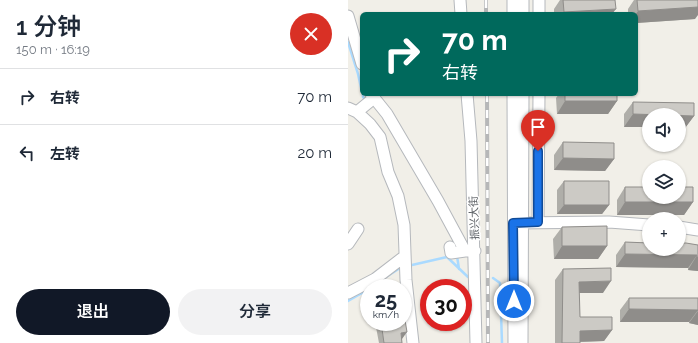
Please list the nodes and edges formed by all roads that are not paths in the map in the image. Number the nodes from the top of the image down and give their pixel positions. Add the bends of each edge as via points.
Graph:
1 (460, 0) edge
2 (513, 0) edge
3 (523, 0) edge
4 (539, 0) edge
5 (461, 12) edge
6 (513, 12) edge
7 (523, 12) edge
8 (539, 12) edge
9 (348, 16) edge
10 (360, 57) edge
11 (373, 96) edge
12 (467, 96) edge
13 (513, 96) edge
14 (523, 96) edge
15 (539, 96) edge
16 (353, 110) edge
17 (538, 222) junction
18 (513, 223) junction
19 (642, 224) edge
20 (358, 229) dead end
21 (686, 229) edge
22 (698, 230) edge
23 (348, 244) edge
24 (450, 247) dead end
25 (470, 251) junction
26 (405, 256) junction
27 (348, 293) edge
28 (413, 343) edge
29 (476, 343) edge
30 (514, 343) edge
31 (522, 343) edge

1 - 5 street
2 - 6 street
3 - 7 street
4 - 8 street
9 - 10 street
11 - 16 street
11 - 25 street via 387,114
12 - 25 street, 振兴大街 via 471,141
13 - 18 street
14 - 31 street
15 - 17 street
16 - 26 street via 370,124 380,137 388,172 398,196 404,225
17 - 18 street
17 - 19 street
18 - 30 street
20 - 23 street
21 - 22 street
24 - 25 street via 451,253
25 - 29 street, 振兴大街
26 - 27 street via 375,279
26 - 28 street

